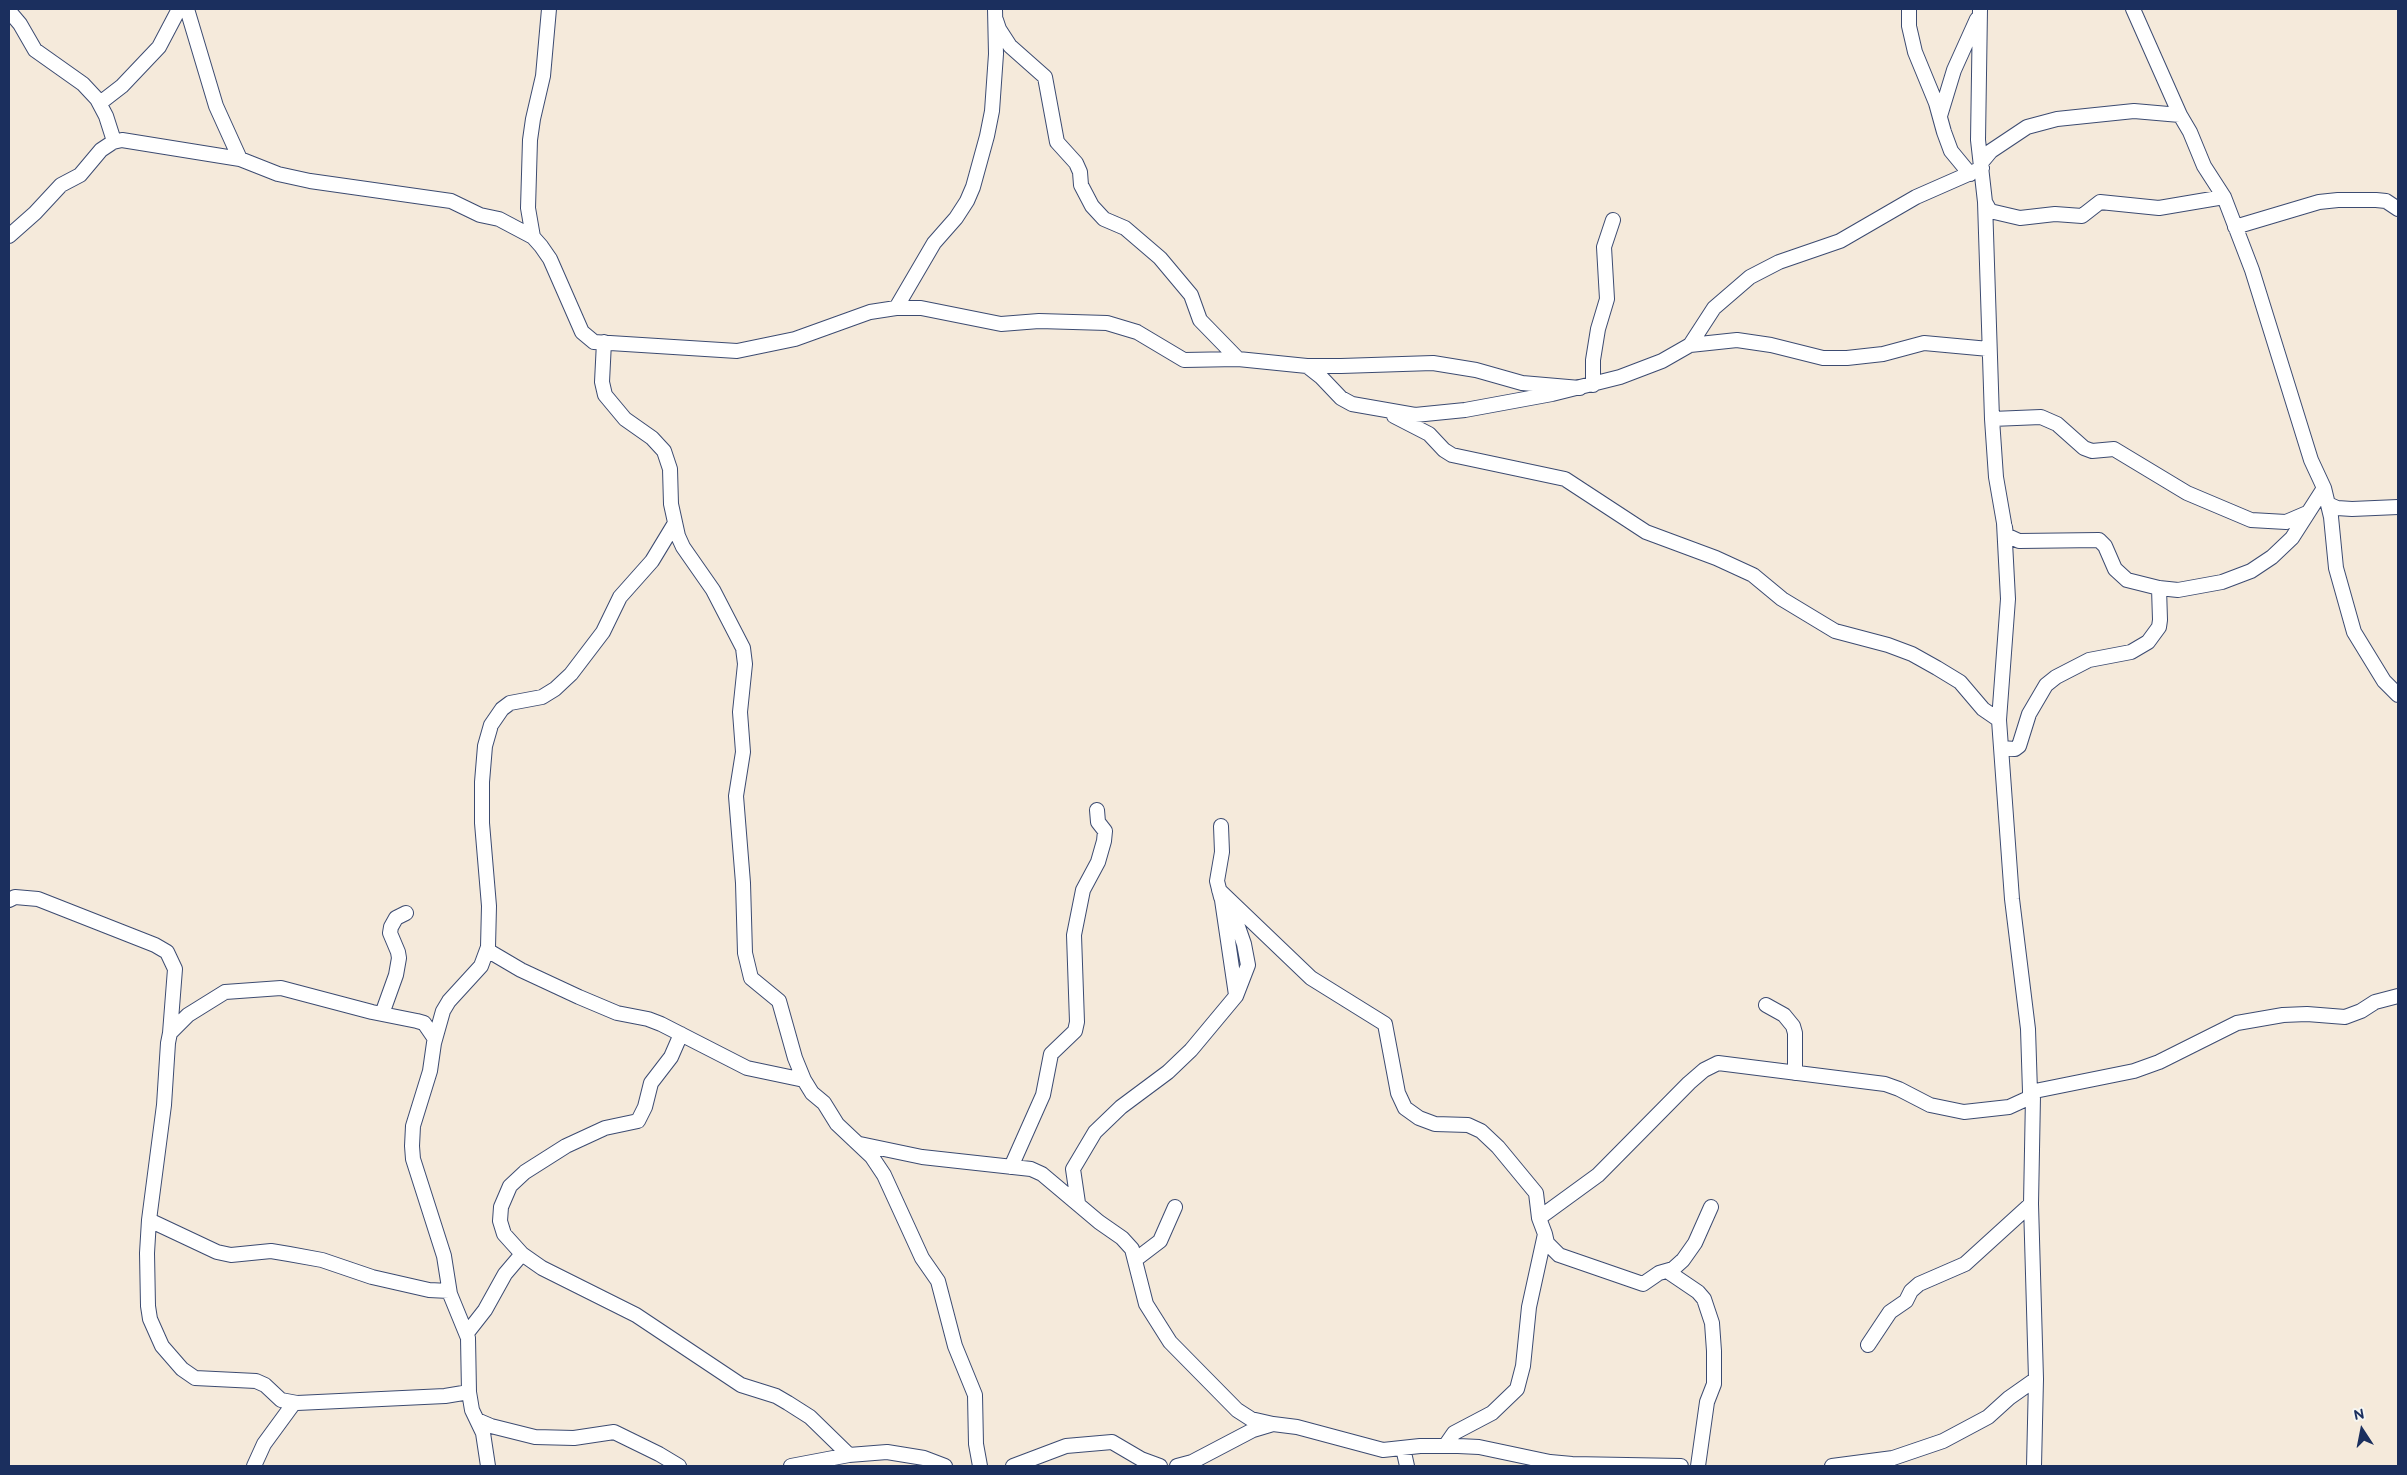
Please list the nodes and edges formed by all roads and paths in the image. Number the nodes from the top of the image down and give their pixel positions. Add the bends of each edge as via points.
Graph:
1 (179, 9) edge
2 (187, 9) edge
3 (549, 9) edge
4 (1909, 9) edge
5 (2133, 9) edge
6 (9, 11) edge
7 (1980, 11) edge
8 (996, 15) edge
9 (100, 102) junction
10 (2180, 115) junction
11 (1940, 116) junction
12 (114, 141) junction
13 (240, 159) junction
14 (1978, 168) junction
15 (2224, 197) junction
16 (1985, 202) junction
17 (2398, 209) edge
18 (1613, 220) dead end
19 (2235, 227) junction
20 (9, 236) edge
21 (533, 237) junction
22 (896, 308) junction
23 (604, 342) junction
24 (1690, 345) junction
25 (1989, 348) junction
26 (1238, 359) junction
27 (1307, 366) junction
28 (1586, 386) junction
29 (1374, 408) junction
30 (1992, 419) junction
31 (2324, 488) junction
32 (2328, 504) junction
33 (2398, 507) edge
34 (2307, 513) junction
35 (675, 523) junction
36 (2004, 523) junction
37 (2159, 588) junction
38 (2398, 695) edge
39 (1999, 720) junction
40 (2001, 748) junction
41 (1097, 810) dead end
42 (1221, 826) dead end
43 (1220, 893) junction
44 (9, 900) edge
45 (406, 913) dead end
46 (487, 950) junction
47 (2398, 996) edge
48 (1766, 1005) dead end
49 (382, 1014) junction
50 (170, 1034) junction
51 (681, 1034) junction
52 (434, 1039) junction
53 (1795, 1074) junction
54 (804, 1080) junction
55 (2031, 1094) junction
56 (860, 1144) junction
57 (1011, 1167) junction
58 (1078, 1203) junction
59 (2031, 1204) junction
60 (1175, 1207) dead end
61 (1712, 1207) dead end
62 (1538, 1218) junction
63 (150, 1220) junction
64 (1545, 1234) junction
65 (522, 1254) junction
66 (1135, 1260) junction
67 (1667, 1271) junction
68 (449, 1291) junction
69 (467, 1334) junction
70 (1868, 1345) dead end
71 (2036, 1379) junction
72 (469, 1392) junction
73 (294, 1403) junction
74 (477, 1420) junction
75 (1273, 1424) junction
76 (1444, 1446) junction
77 (1403, 1448) junction
78 (849, 1455) junction
79 (1130, 1459) edge
80 (1889, 1462) edge
81 (254, 1466) edge
82 (488, 1466) edge
83 (679, 1466) edge
84 (791, 1466) edge
85 (945, 1466) edge
86 (980, 1466) edge
87 (1013, 1466) edge
88 (1160, 1466) edge
89 (1177, 1466) edge
90 (1407, 1466) edge
91 (1681, 1466) edge
92 (1698, 1466) edge
93 (1832, 1466) edge
94 (2034, 1466) edge

1 - 9 street via 159,47 122,86
2 - 13 street via 216,106
3 - 21 street via 543,76 530,140 528,201
4 - 11 street via 1915,52
5 - 10 street
6 - 9 street via 35,50 83,84
7 - 11 street via 1954,70
7 - 14 street
8 - 22 street via 992,111 973,187 956,218 934,243
8 - 26 street via 999,28 1010,46 1045,77 1057,142 1076,163 1081,185 1092,206 1104,219 1125,228 1160,258 1191,295 1200,320
9 - 12 street
10 - 14 street via 2134,111 2057,119 2027,127 1991,150
10 - 15 street via 2204,166
11 - 14 street via 1952,151
12 - 13 street
12 - 20 street
13 - 21 street via 278,174 310,181 451,201
14 - 16 street
14 - 24 street via 1916,197 1840,241 1779,262 1750,277 1714,308
15 - 16 street via 2159,208 2100,202 2082,216 2055,214 2020,218 1990,211
15 - 19 street
16 - 25 street
17 - 19 street via 2381,201 2319,202
18 - 28 street via 1604,247 1607,299
19 - 31 street via 2252,270 2311,460
21 - 23 street via 550,259 582,332 594,342
22 - 23 street via 870,312 795,339 737,351
22 - 26 street via 921,308 1002,324 1047,321 1106,323 1137,332 1184,360
23 - 35 street via 602,382 605,395 625,419 664,451 670,469
24 - 25 street via 1737,340 1823,358 1882,354 1924,343
24 - 28 street via 1649,367
25 - 30 street
26 - 27 street
27 - 28 street via 1433,363 1476,370 1522,383
27 - 29 street via 1346,401
28 - 29 street via 1465,410 1415,414
29 - 39 street via 1429,434 1452,455 1565,479 1646,532 1753,575 1782,599 1835,631 1888,645 1920,658 1960,682 1983,709
30 - 34 street via 2041,417 2057,424 2084,448 2092,451 2114,449 2187,494 2251,520 2286,522
30 - 36 street via 1996,477
31 - 32 street
31 - 34 street
32 - 33 street via 2352,509
32 - 38 street via 2336,568 2354,632 2384,681
34 - 37 street via 2283,548 2250,571 2202,587
35 - 46 street via 652,561 620,598 603,632 571,674 542,697 510,702 491,725 485,746 482,782 489,906
35 - 54 street via 683,547 713,590 740,639 744,654 740,712 743,752 736,796 746,953 751,978 779,1001
36 - 37 street via 2006,534 2019,541 2099,540 2121,576
36 - 39 street via 2008,599
37 - 40 street via 2160,620 2148,642 2131,652 2089,660 2056,676 2046,685 2029,714 2019,746 2015,749
39 - 40 street
40 - 55 street via 2012,899 2028,1029
41 - 57 street via 1098,822 1105,831 1098,862 1084,890 1074,942 1078,978 1075,1031 1051,1054 1043,1095
42 - 43 street via 1222,852 1217,881
43 - 58 street via 1236,996 1191,1050 1094,1132 1072,1169
43 - 62 street via 1311,978 1384,1024 1398,1093 1405,1108 1435,1124 1468,1125 1490,1138 1536,1193
44 - 50 street via 16,897 38,899 168,952 175,969
45 - 49 street via 396,918 391,926 390,933 399,958
46 - 51 street via 578,997 617,1013 648,1018
46 - 52 street via 481,966 443,1011
47 - 55 street via 2375,1002 2361,1012 2345,1017 2307,1014 2255,1019 2230,1026 2134,1071
48 - 53 street via 1784,1015 1795,1033
49 - 50 street via 296,990 268,987 234,990 188,1015
49 - 52 street via 424,1023
50 - 63 street
51 - 54 street via 746,1068
51 - 65 street via 671,1057 651,1083 638,1122 606,1128 566,1146 525,1172 510,1186 501,1207 500,1221 504,1234
52 - 68 street via 430,1071 413,1126 412,1146 413,1160 444,1256
53 - 55 street via 1885,1084 1930,1104 1964,1112 2009,1107
53 - 62 street via 1713,1065 1689,1083 1598,1175
54 - 56 street via 837,1124
55 - 59 street
56 - 57 street via 922,1157
56 - 86 street via 884,1175 922,1258 938,1281 955,1346 975,1395
57 - 58 street via 1042,1174
58 - 66 street via 1122,1238 1132,1249
59 - 70 street via 1965,1264 1910,1291 1906,1301 1890,1312
59 - 71 street
60 - 66 street via 1160,1241
61 - 67 street via 1695,1243 1683,1260
62 - 64 street
63 - 68 street via 217,1252 231,1255 272,1251 322,1260 372,1277 429,1290
63 - 73 street via 148,1306 150,1320 162,1346 188,1374 203,1379 256,1381 281,1400
64 - 67 street via 1547,1243 1559,1255 1642,1284
64 - 76 street via 1529,1307 1523,1366 1517,1389 1492,1413 1454,1432
65 - 69 street via 505,1274
65 - 78 street via 542,1268 636,1315 740,1385 788,1403 810,1417
66 - 75 street via 1146,1304 1170,1342 1237,1410 1251,1419
67 - 92 street via 1698,1292 1704,1299 1712,1323 1714,1384 1707,1402
68 - 69 street
69 - 72 street
71 - 80 street via 1968,1429
71 - 94 street
72 - 73 street
72 - 74 street
73 - 81 street via 264,1444
74 - 82 street via 483,1433
74 - 83 street via 535,1437 574,1438 614,1432
75 - 77 street via 1297,1427 1371,1449
75 - 89 street via 1253,1430 1192,1462
76 - 77 street
76 - 91 street via 1479,1447 1572,1464
77 - 90 street
78 - 84 street
78 - 85 street via 893,1453 924,1458
79 - 87 street via 1112,1442 1092,1443 1066,1446
79 - 88 street
80 - 93 street

